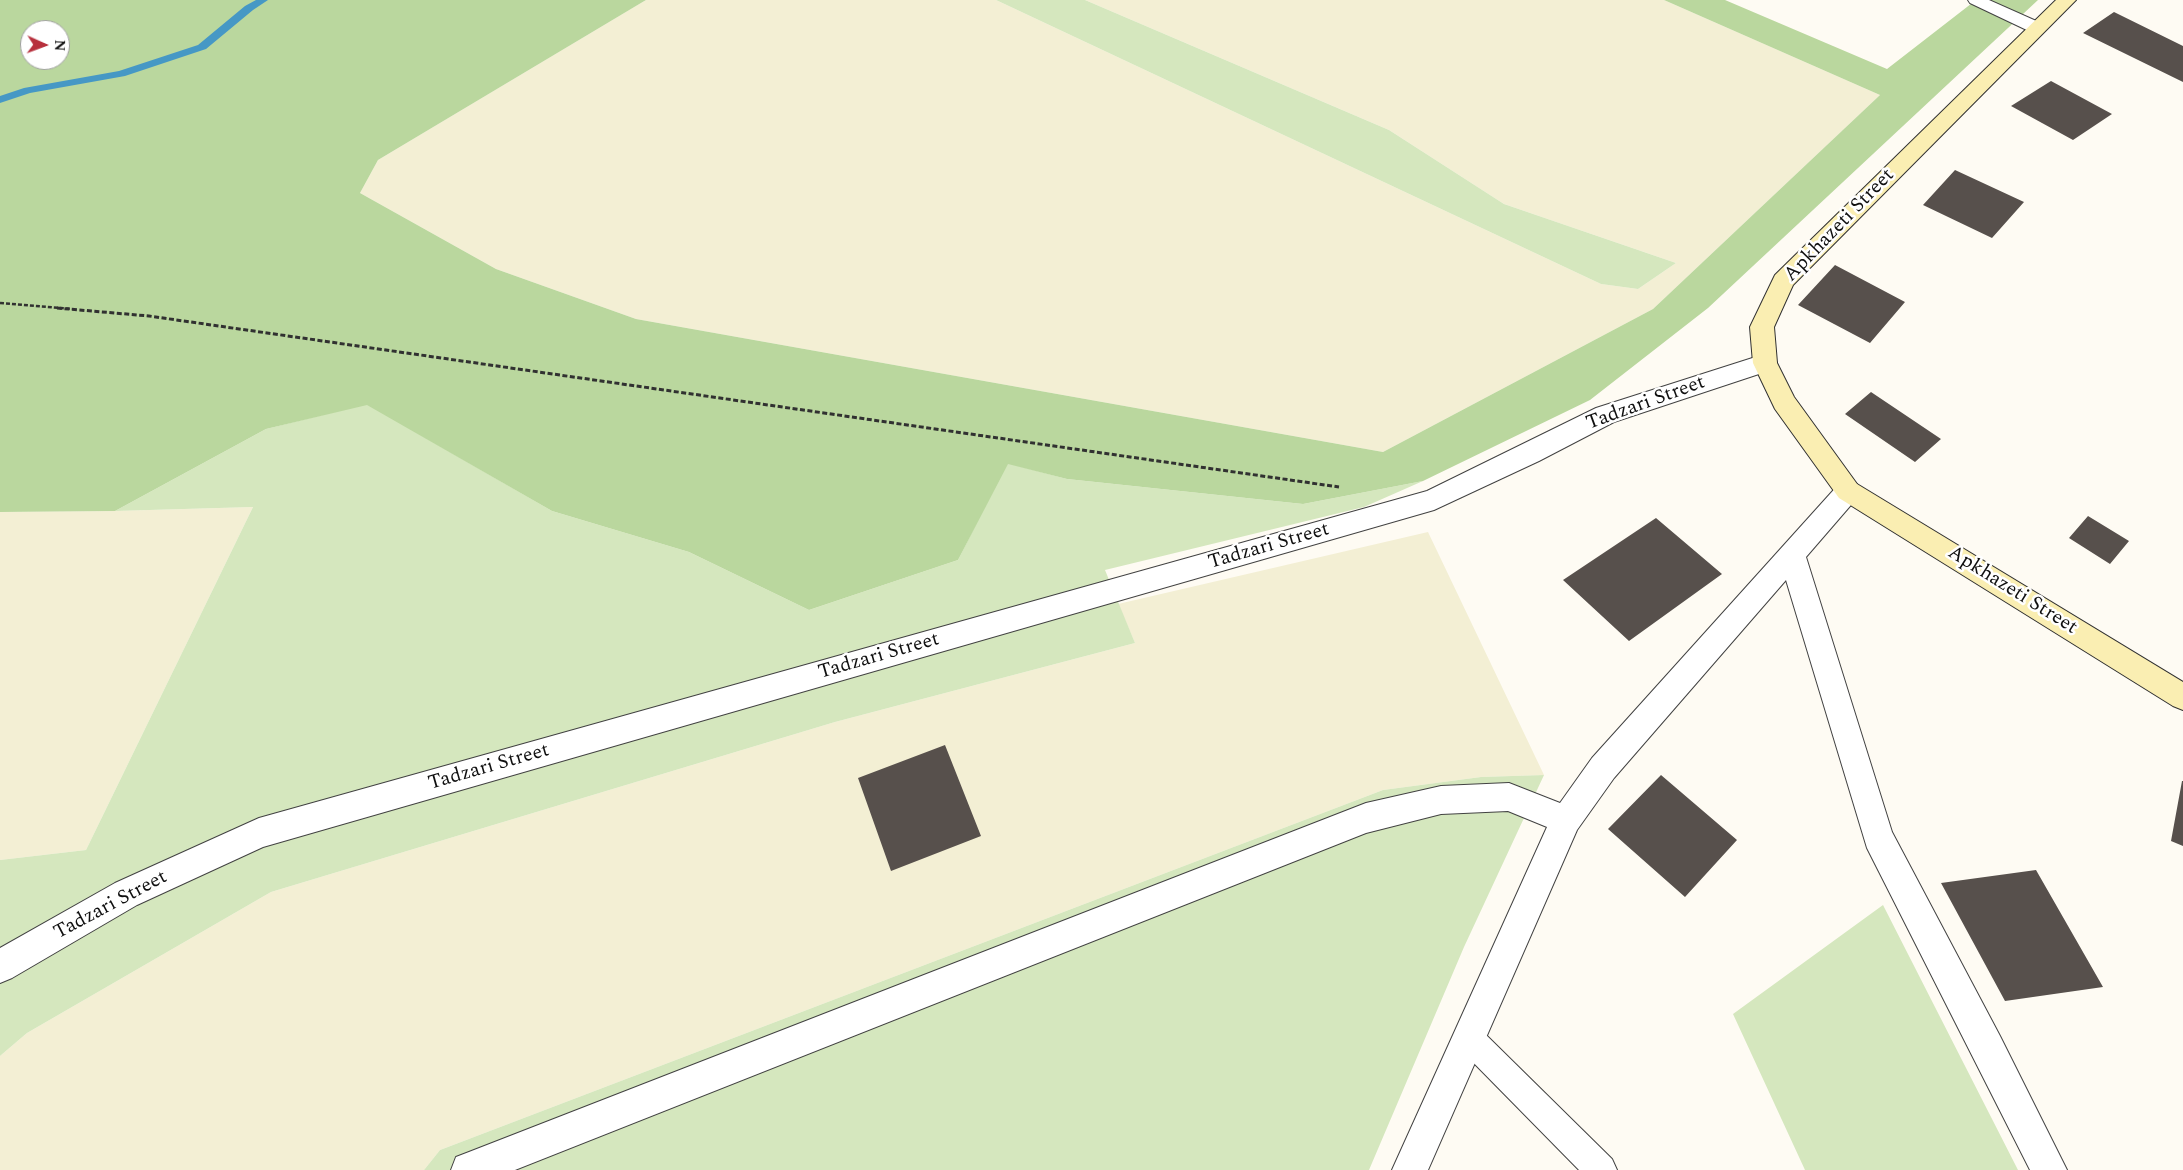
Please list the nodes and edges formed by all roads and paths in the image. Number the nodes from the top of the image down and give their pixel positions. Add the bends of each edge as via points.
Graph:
1 (1976, 0) edge
2 (2067, 0) edge
3 (2037, 28) junction
4 (0, 302) edge
5 (1765, 363) junction
6 (1345, 488) dead end
7 (1848, 492) junction
8 (1792, 554) junction
9 (2183, 697) edge
10 (1566, 820) junction
11 (0, 966) edge
12 (1469, 1038) junction
13 (469, 1170) edge
14 (1410, 1170) edge
15 (1601, 1170) edge
16 (2049, 1170) edge

1 - 3 lane
2 - 3 street, Apkhazeti Street
3 - 5 street, Apkhazeti Street via 1783,281 1762,327
4 - 6 path via 149,316
5 - 7 street, Apkhazeti Street via 1784,402
5 - 11 street, Tadzari Street via 1605,415 1434,500 258,833 126,894
7 - 8 street
7 - 9 street, Apkhazeti Street
8 - 10 street via 1603,768
8 - 16 street via 1878,837
10 - 12 street
10 - 13 street via 1509,797 1441,800 1366,818
12 - 14 street
12 - 15 lane

